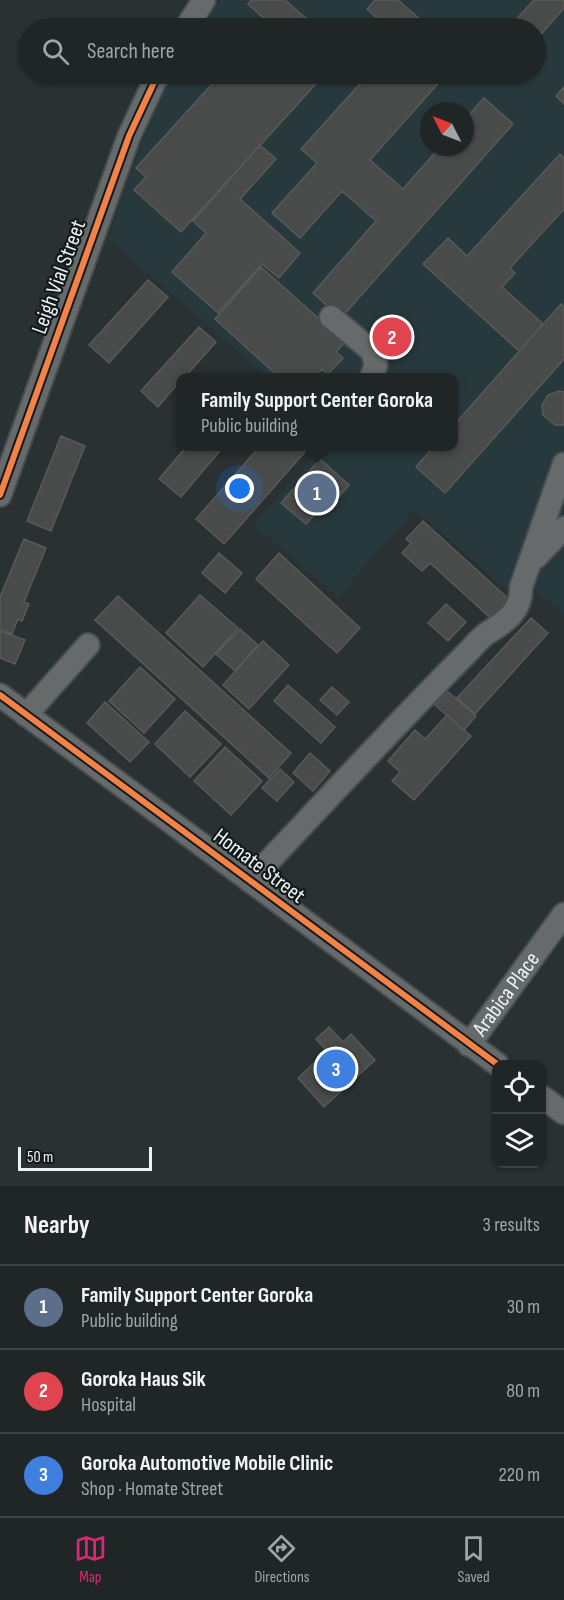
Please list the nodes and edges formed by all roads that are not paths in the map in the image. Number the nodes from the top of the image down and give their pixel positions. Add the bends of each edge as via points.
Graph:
1 (204, 0) edge
2 (192, 18) edge
3 (153, 84) edge
4 (331, 317) dead end
5 (373, 373) edge
6 (564, 464) edge
7 (0, 495) edge
8 (564, 528) edge
9 (529, 565) junction
10 (88, 645) dead end
11 (0, 695) edge
12 (26, 715) junction
13 (250, 881) junction
14 (564, 914) edge
15 (469, 1044) junction
16 (492, 1061) edge
17 (546, 1100) edge
18 (564, 1113) edge

1 - 2 street
3 - 7 street, Leigh Vial Street via 129,136
4 - 5 street via 372,351 376,365
6 - 9 street
8 - 9 street
9 - 13 street via 521,587 522,599 500,628 485,635 441,679
10 - 12 street
11 - 12 street, Homate Street
12 - 13 street, Homate Street
13 - 15 street, Homate Street
14 - 15 street, Arabica Place
15 - 16 street, Homate Street
17 - 18 street

